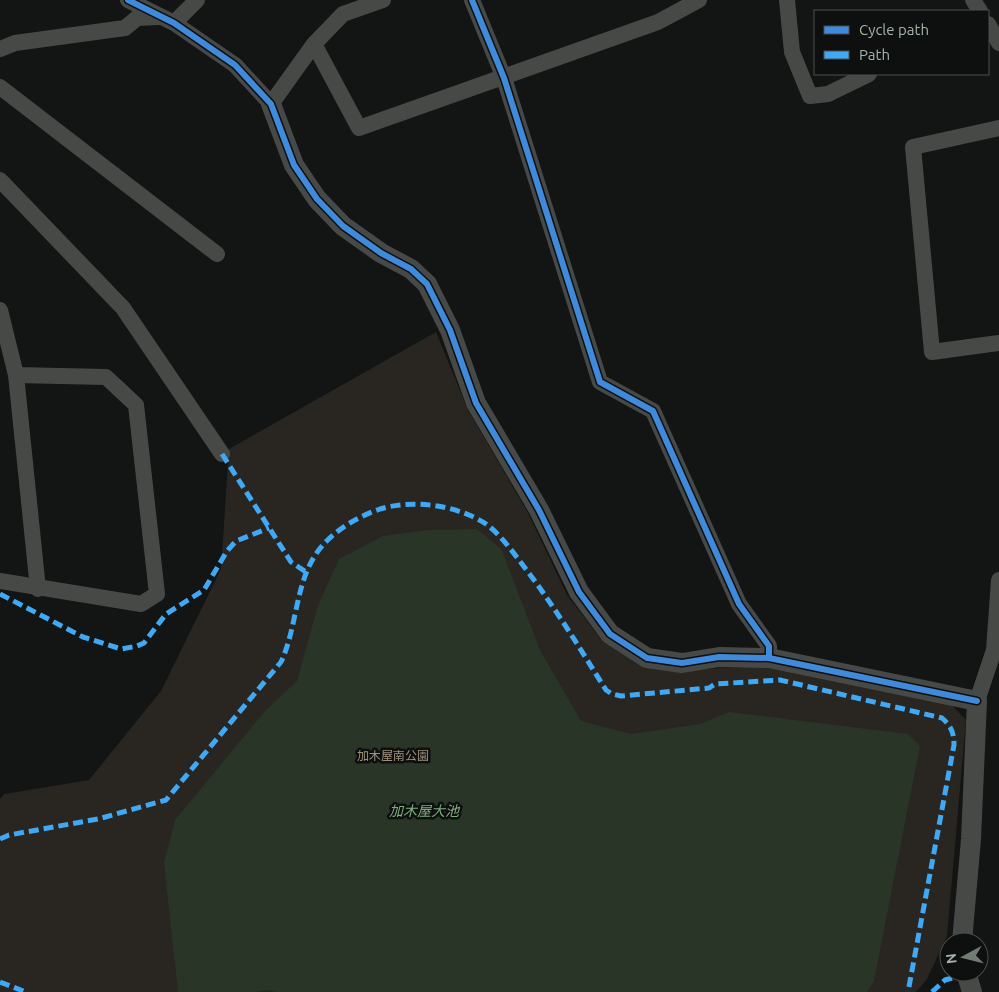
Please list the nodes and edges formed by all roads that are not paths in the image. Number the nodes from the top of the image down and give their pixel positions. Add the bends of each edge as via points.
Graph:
1 (128, 0) edge
2 (197, 0) edge
3 (383, 0) edge
4 (472, 0) edge
5 (699, 0) edge
6 (786, 0) edge
7 (158, 17) junction
8 (174, 23) junction
9 (989, 26) edge
10 (999, 43) edge
11 (314, 44) junction
12 (0, 50) edge
13 (867, 75) edge
14 (504, 78) junction
15 (0, 87) edge
16 (271, 104) junction
17 (999, 128) edge
18 (0, 180) edge
19 (217, 254) dead end
20 (0, 310) edge
21 (999, 343) edge
22 (16, 375) junction
23 (222, 454) dead end
24 (999, 580) edge
25 (0, 581) edge
26 (38, 589) junction
27 (768, 658) junction
28 (977, 701) junction
29 (963, 932) edge

1 - 7 street
2 - 8 street
3 - 11 street via 343,14
4 - 14 street
5 - 14 street via 658,22
6 - 13 street via 792,52 810,96 828,94
7 - 8 street
7 - 12 street via 137,18 124,28 15,43
8 - 16 street via 235,65
9 - 10 street
11 - 14 street via 359,128
11 - 16 street
14 - 27 street via 600,382 653,411 739,604 769,646
15 - 19 street
16 - 27 street via 294,165 317,199 343,226 381,253 411,269 427,284 450,330 476,403 539,510 579,592 610,634 647,658 682,663 719,657
17 - 21 street via 913,147 932,352
18 - 23 street via 123,308
20 - 22 street
22 - 26 street
22 - 26 street via 106,377 136,405 157,594 141,604
24 - 28 street via 994,650
25 - 26 street
27 - 28 street
28 - 29 street via 972,839

